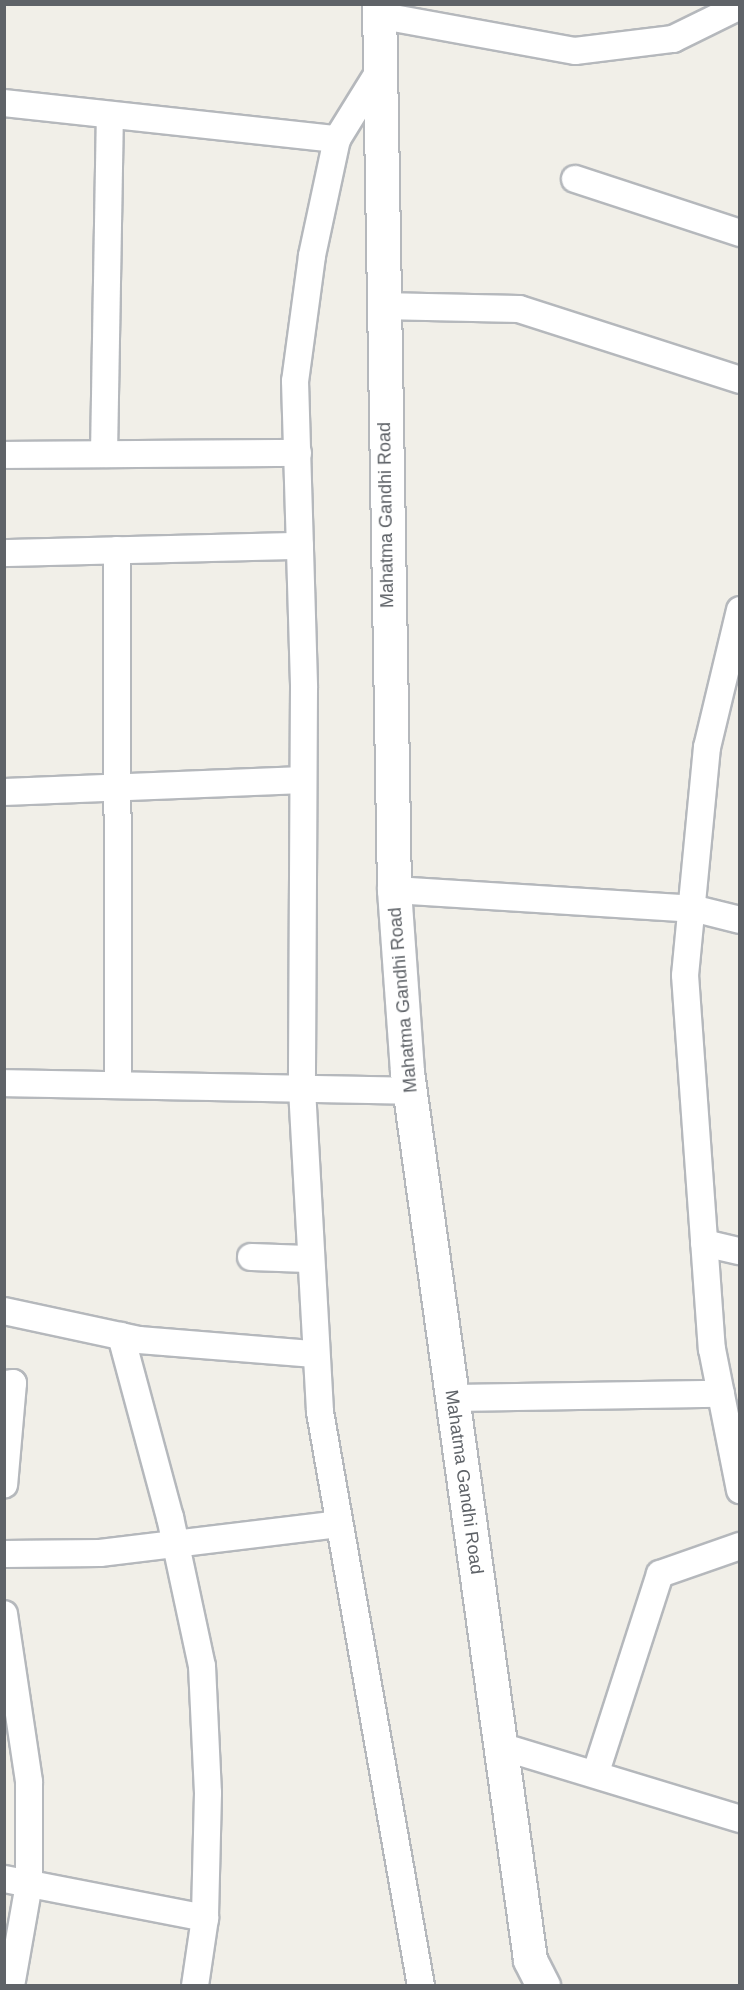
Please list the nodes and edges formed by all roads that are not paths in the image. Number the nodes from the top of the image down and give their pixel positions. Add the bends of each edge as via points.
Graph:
1 (736, 7) edge
2 (378, 10) edge
3 (378, 73) junction
4 (4, 103) edge
5 (110, 118) junction
6 (337, 139) junction
7 (576, 179) dead end
8 (740, 233) edge
9 (381, 306) junction
10 (740, 380) edge
11 (297, 453) junction
12 (104, 454) junction
13 (4, 455) edge
14 (300, 546) junction
15 (117, 550) junction
16 (4, 553) edge
17 (740, 610) edge
18 (303, 780) junction
19 (117, 787) junction
20 (4, 792) edge
21 (394, 890) junction
22 (696, 909) junction
23 (740, 920) edge
24 (4, 1083) edge
25 (118, 1085) junction
26 (302, 1089) junction
27 (409, 1091) junction
28 (704, 1242) junction
29 (740, 1251) edge
30 (251, 1257) dead end
31 (308, 1258) junction
32 (4, 1311) edge
33 (121, 1336) junction
34 (314, 1354) junction
35 (4, 1384) edge
36 (721, 1394) junction
37 (452, 1398) junction
38 (4, 1485) edge
39 (740, 1490) edge
40 (338, 1524) junction
41 (176, 1544) junction
42 (740, 1546) edge
43 (4, 1554) edge
44 (4, 1614) edge
45 (10, 1697) edge
46 (500, 1746) junction
47 (596, 1772) junction
48 (740, 1819) edge
49 (4, 1879) edge
50 (29, 1884) junction
51 (205, 1918) junction
52 (11, 1986) edge
53 (195, 1986) edge
54 (421, 1986) edge
55 (543, 1986) edge

1 - 2 street via 673,39 575,51
2 - 3 street, Mahatma Gandhi Road
3 - 6 street
3 - 9 street, Mahatma Gandhi Road
4 - 5 street
5 - 6 street
5 - 12 street
6 - 11 street via 312,256 295,381
7 - 8 street
9 - 10 street via 519,309
9 - 21 street, Mahatma Gandhi Road
11 - 12 street
11 - 14 street
12 - 13 street
14 - 15 street
14 - 18 street
15 - 16 street
15 - 19 street
17 - 22 street via 707,747
18 - 19 street
18 - 26 street
19 - 20 street
19 - 25 street
21 - 22 street
21 - 27 street, Mahatma Gandhi Road
22 - 23 street
22 - 28 street via 686,975
24 - 25 street
25 - 26 street
26 - 27 street
26 - 31 street
27 - 37 street, Mahatma Gandhi Road
28 - 29 street
28 - 36 street via 711,1349
30 - 31 street
31 - 34 street
32 - 33 street
33 - 34 street
33 - 41 street
34 - 40 street
35 - 38 street via 14,1383
36 - 37 street
36 - 39 street
37 - 46 street, Mahatma Gandhi Road
40 - 41 street
40 - 54 street
41 - 43 street via 100,1553
41 - 51 street via 202,1666 208,1792
42 - 47 street via 660,1574
44 - 45 street
45 - 50 street via 29,1782
46 - 47 street
46 - 55 street, Mahatma Gandhi Road via 530,1960
47 - 48 street
49 - 50 street
50 - 51 street
50 - 52 street
51 - 53 street

